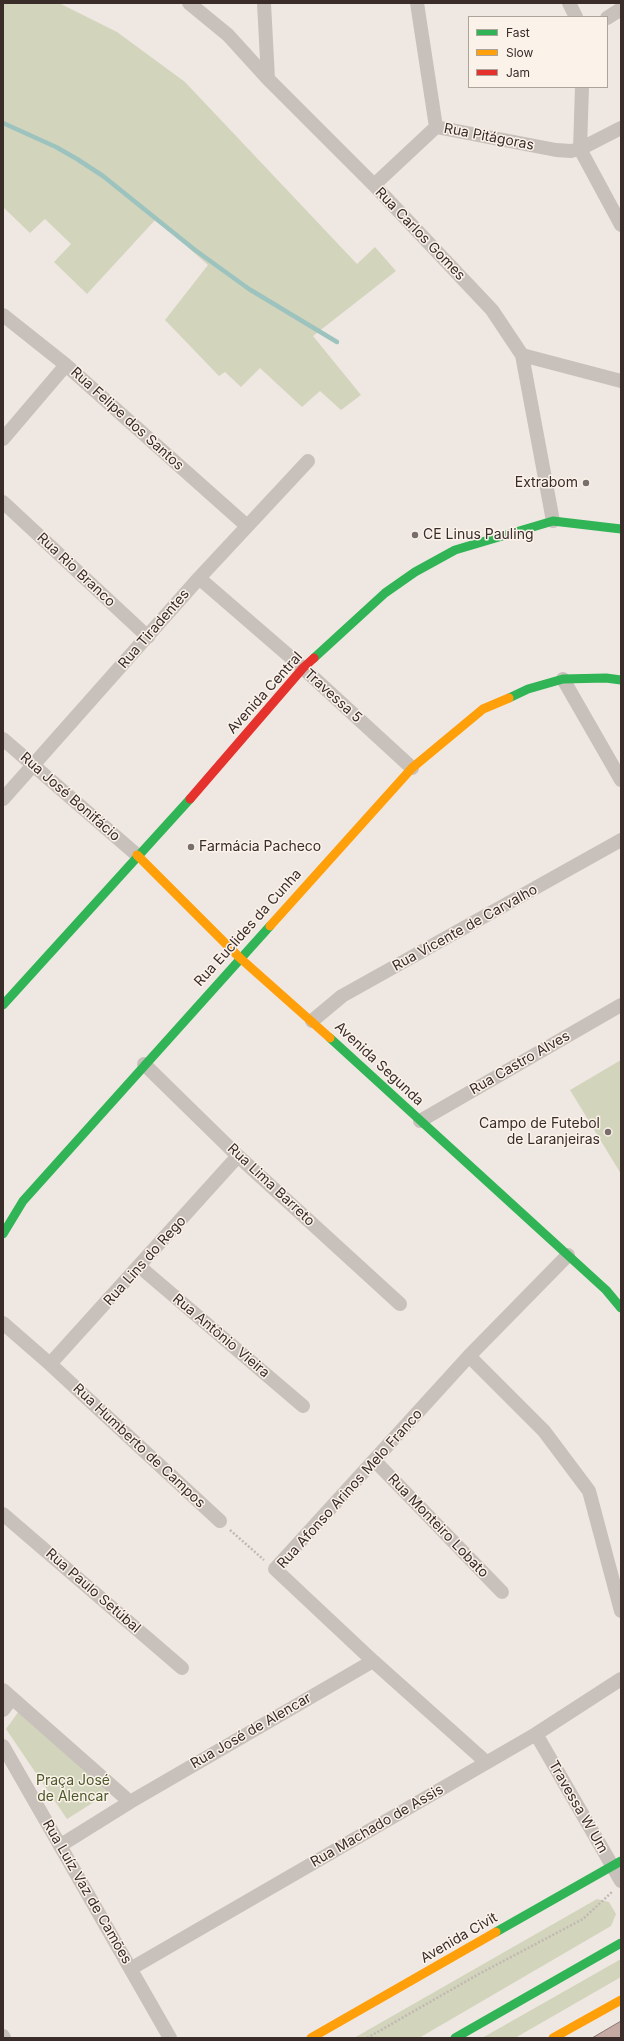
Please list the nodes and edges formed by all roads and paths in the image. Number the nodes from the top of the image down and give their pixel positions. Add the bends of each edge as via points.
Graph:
1 (189, 3) edge
2 (264, 3) edge
3 (417, 3) edge
4 (569, 3) edge
5 (621, 8) edge
6 (576, 16) edge
7 (608, 17) edge
8 (268, 79) junction
9 (582, 88) edge
10 (436, 127) junction
11 (621, 128) edge
12 (580, 149) junction
13 (374, 185) junction
14 (621, 225) edge
15 (3, 314) edge
16 (522, 355) junction
17 (66, 365) junction
18 (621, 381) edge
19 (3, 439) edge
20 (308, 461) dead end
21 (3, 502) edge
22 (553, 521) junction
23 (247, 526) junction
24 (621, 529) edge
25 (199, 578) junction
26 (148, 637) junction
27 (303, 668) junction
28 (563, 679) junction
29 (621, 680) edge
30 (3, 739) edge
31 (33, 766) junction
32 (412, 768) junction
33 (621, 780) edge
34 (3, 799) edge
35 (621, 840) edge
36 (137, 855) junction
37 (240, 958) junction
38 (3, 1005) edge
39 (621, 1005) edge
40 (312, 1021) junction
41 (144, 1064) junction
42 (420, 1121) junction
43 (238, 1156) junction
44 (3, 1234) edge
45 (568, 1255) junction
46 (140, 1267) junction
47 (606, 1290) junction
48 (621, 1296) edge
49 (400, 1304) dead end
50 (621, 1308) edge
51 (3, 1323) edge
52 (469, 1356) junction
53 (50, 1364) junction
54 (303, 1406) dead end
55 (374, 1460) junction
56 (3, 1514) edge
57 (220, 1521) joint
58 (275, 1569) junction
59 (502, 1592) dead end
60 (619, 1594) edge
61 (621, 1610) edge
62 (373, 1661) junction
63 (182, 1668) dead end
64 (621, 1679) edge
65 (8, 1694) edge
66 (3, 1710) edge
67 (536, 1734) junction
68 (3, 1746) edge
69 (486, 1762) junction
70 (130, 1802) junction
71 (60, 1845) junction
72 (617, 1864) edge
73 (618, 1885) edge
74 (621, 1943) edge
75 (132, 1968) junction
76 (621, 2000) edge
77 (170, 2038) edge
78 (311, 2038) edge
79 (367, 2038) edge
80 (455, 2038) edge
81 (554, 2038) edge

1 - 8 street, Rua Carlos Gomes via 228,35
2 - 8 street
3 - 10 street
4 - 6 street
5 - 7 street
8 - 13 street, Rua Carlos Gomes
9 - 12 street
10 - 12 street, Rua Pitágoras via 556,150
10 - 13 street, Rua Pitágoras
11 - 12 street, Rua Pitágoras
12 - 14 street
13 - 16 street, Rua Carlos Gomes via 492,310
15 - 17 street, Rua Felipe dos Santos
16 - 18 street
16 - 22 street, Rua Carlos Gomes
17 - 19 street
17 - 23 street, Rua Felipe dos Santos
20 - 23 street, Rua Tiradentes
21 - 26 street, Rua Rio Branco
22 - 24 street, Avenida Central
22 - 27 street, Avenida Central via 455,550 415,572 384,593
23 - 25 street, Rua Tiradentes
25 - 26 street, Rua Tiradentes
25 - 27 street, Travessa 5
26 - 31 street, Rua Tiradentes
27 - 32 street, Travessa 5
27 - 36 street, Avenida Central via 223,762
28 - 29 street, Rua Euclides da Cunha
28 - 32 street, Rua Euclides da Cunha via 528,689 483,709
28 - 33 street
30 - 31 street, Rua José Bonifácio
31 - 34 street, Rua Tiradentes
31 - 36 street, Rua José Bonifácio
32 - 37 street, Rua Euclides da Cunha
35 - 40 street, Rua Vicente de Carvalho via 342,996
36 - 37 street, Avenida Segunda
36 - 38 street, Avenida Central
37 - 40 street, Avenida Segunda
37 - 41 street, Rua Euclides da Cunha
39 - 42 street, Rua Castro Alves
40 - 42 street, Avenida Segunda
41 - 43 street, Rua Lima Barreto
41 - 44 street, Rua Euclides da Cunha via 23,1201
42 - 45 street, Avenida Segunda
43 - 46 street, Rua Lins do Rego
43 - 49 street, Rua Lima Barreto
45 - 47 street, Avenida Segunda
45 - 52 street, Rua Afonso Arinos Melo Franco
46 - 53 street, Rua Lins do Rego
46 - 54 street, Rua Antônio Vieira
47 - 48 street
47 - 50 street
51 - 53 street, Rua Humberto de Campos
52 - 55 street, Rua Afonso Arinos Melo Franco
52 - 60 street via 544,1431 589,1491
53 - 57 street, Rua Humberto de Campos
55 - 58 street, Rua Afonso Arinos Melo Franco
55 - 59 street, Rua Monteiro Lobato
56 - 63 street, Rua Paulo Setúbal
57 - 58 path
58 - 62 street, Rua Afonso Arinos Melo Franco
60 - 61 street
62 - 69 street, Rua Afonso Arinos Melo Franco
62 - 70 street, Rua José de Alencar
64 - 67 street, Rua Machado de Assis
65 - 66 street
65 - 70 street
67 - 69 street, Rua Machado de Assis
67 - 72 street, Travessa W Um
68 - 71 street, Rua Luíz Vaz de Camões
69 - 75 street, Rua Machado de Assis
70 - 71 street, Rua José de Alencar
71 - 75 street, Rua Luíz Vaz de Camões
72 - 73 street, Travessa W Um
72 - 78 street, Avenida Civit
73 - 79 path via 583,1919 477,1975
74 - 80 street
75 - 77 street, Rua Luíz Vaz de Camões
76 - 81 street

